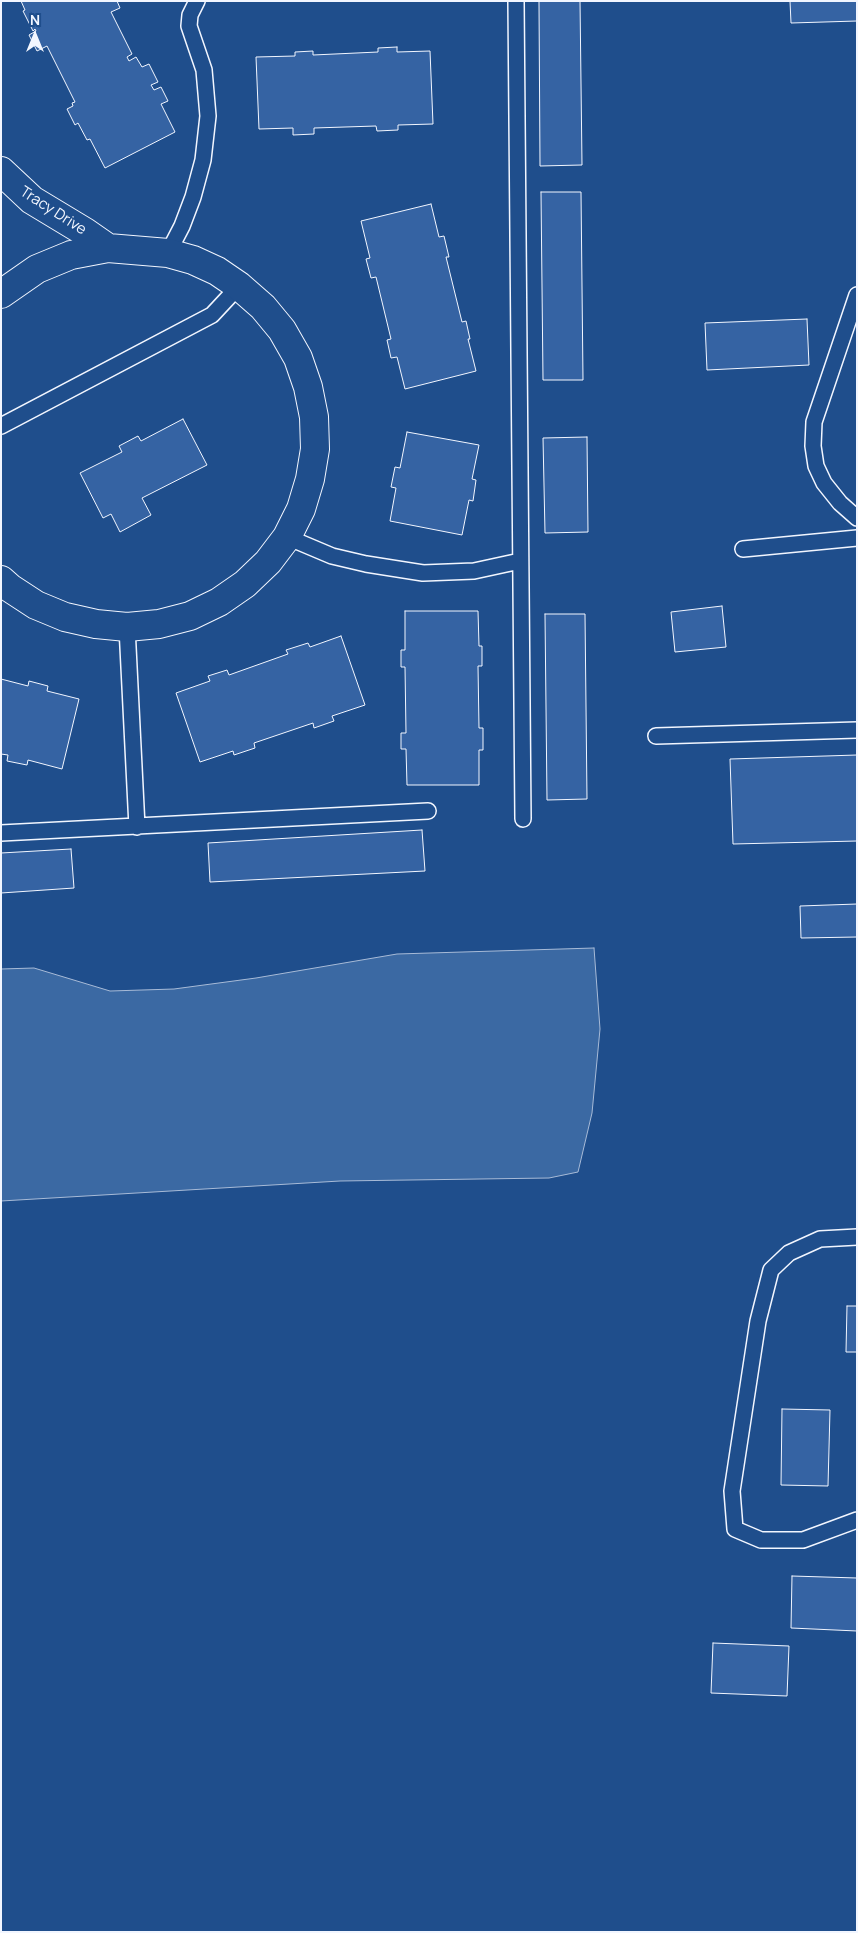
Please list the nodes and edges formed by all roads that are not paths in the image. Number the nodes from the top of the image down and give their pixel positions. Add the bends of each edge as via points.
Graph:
1 (197, 1) edge
2 (516, 1) edge
3 (1, 171) edge
4 (108, 248) junction
5 (168, 253) junction
6 (240, 286) junction
7 (1, 294) edge
8 (857, 295) edge
9 (1, 426) edge
10 (857, 518) edge
11 (287, 537) junction
12 (857, 538) edge
13 (743, 549) dead end
14 (520, 561) junction
15 (1, 580) edge
16 (127, 627) junction
17 (857, 730) edge
18 (656, 736) dead end
19 (428, 811) dead end
20 (523, 820) dead end
21 (137, 826) junction
22 (1, 833) edge
23 (857, 1237) edge
24 (857, 1520) edge

1 - 5 lane via 189,26 204,70 208,116 203,160 185,219
2 - 14 lane
3 - 4 street, Tracy Drive via 32,200
4 - 5 street, Tracy Drive
4 - 7 street, Tracy Drive via 71,256 37,269
5 - 6 street, Tracy Drive via 217,271
6 - 9 lane via 212,315
6 - 11 street, Tracy Drive via 282,330 298,358 313,410 315,449 310,479 301,509
8 - 10 lane via 814,422 816,466 824,483
11 - 14 lane via 332,556 423,573 474,571
11 - 16 street, Tracy Drive via 245,584 219,602 190,616 159,624
12 - 13 lane
14 - 20 lane
15 - 16 street, Tracy Drive via 36,605 65,617
16 - 21 lane
17 - 18 lane
19 - 21 lane
21 - 22 lane
23 - 24 lane via 820,1239 789,1253 771,1270 758,1321 732,1491 735,1528 761,1540 803,1540

